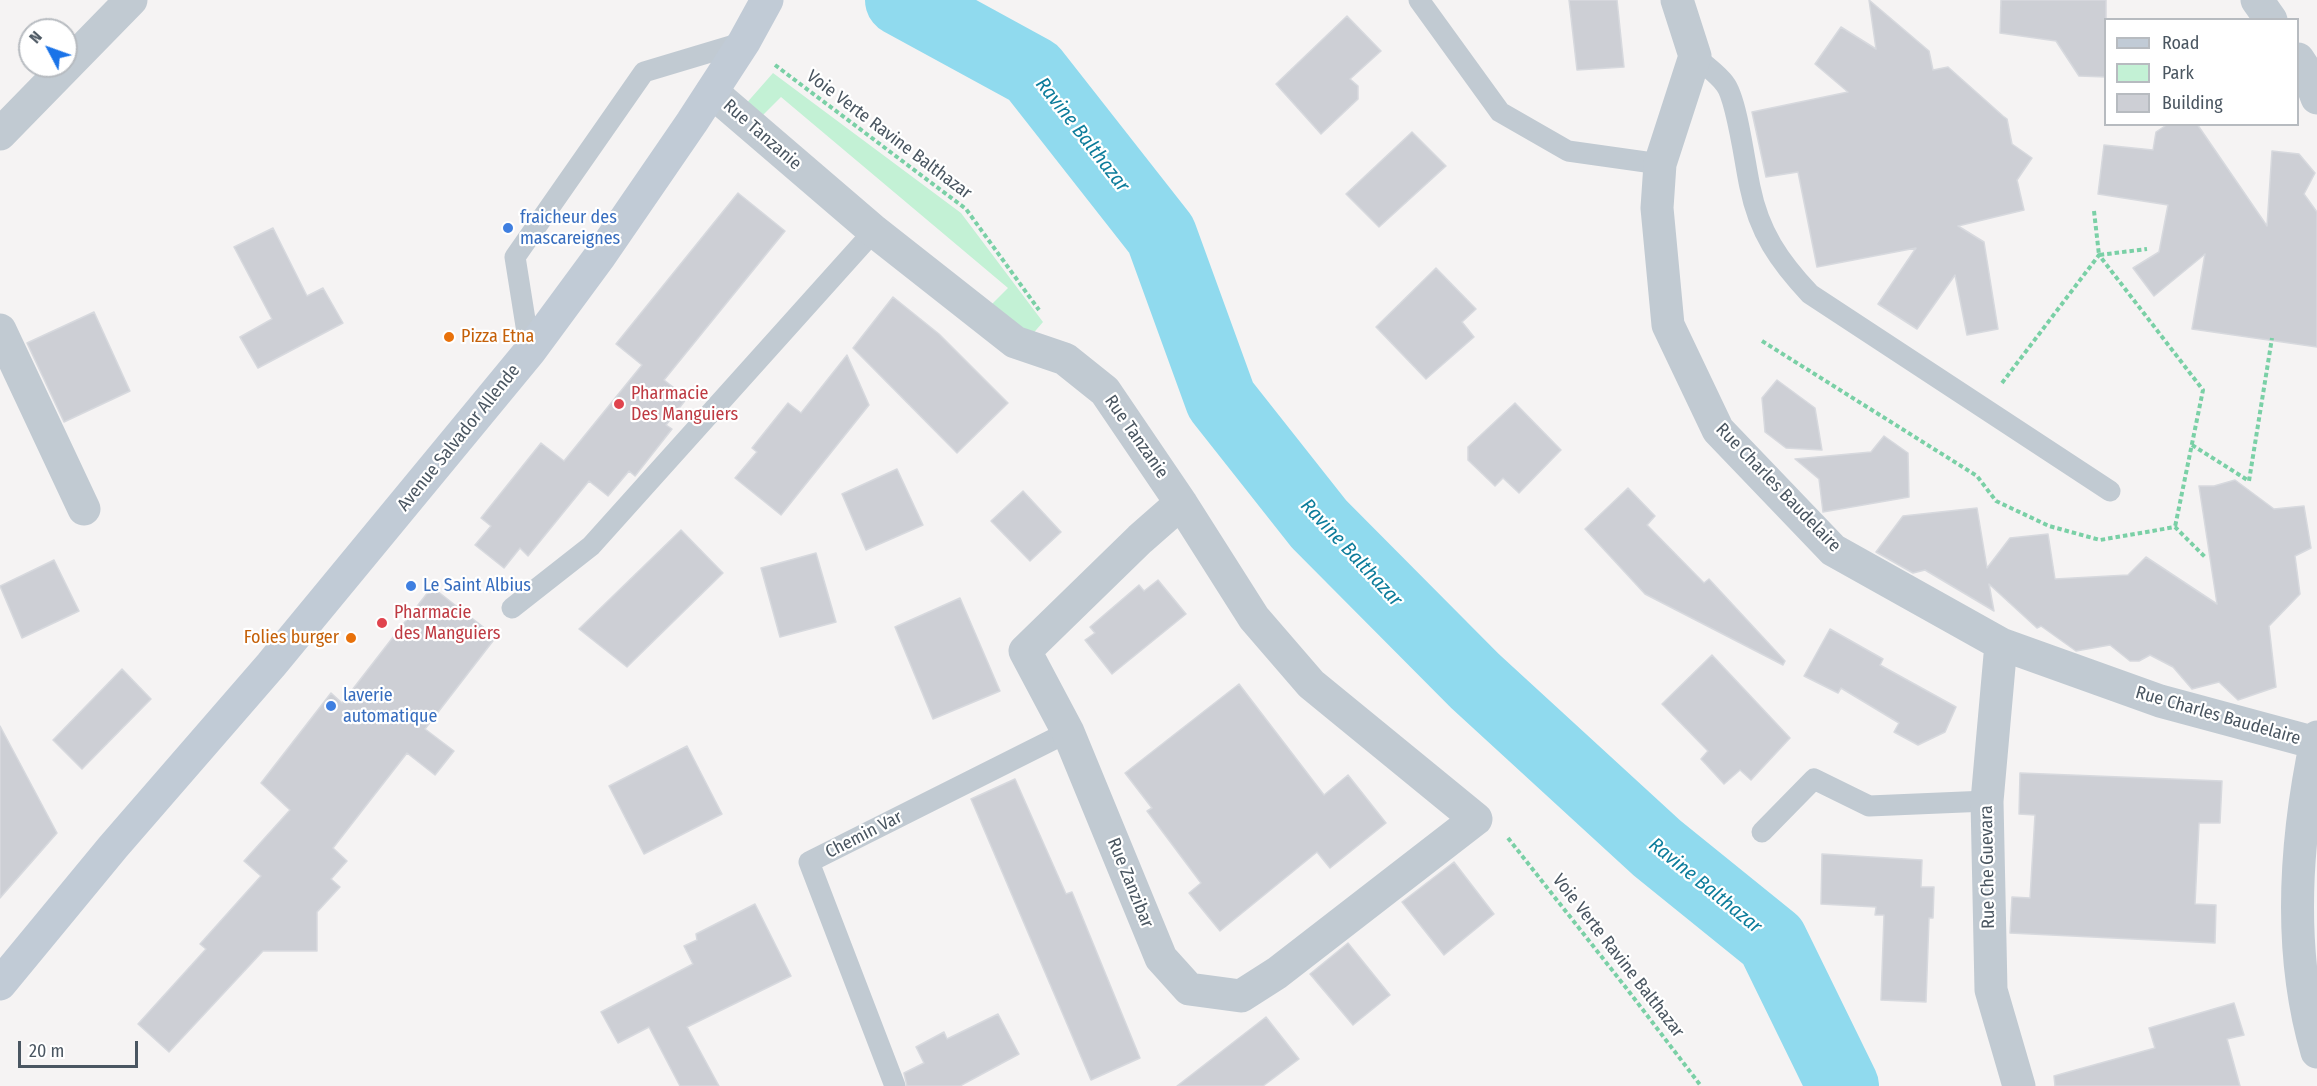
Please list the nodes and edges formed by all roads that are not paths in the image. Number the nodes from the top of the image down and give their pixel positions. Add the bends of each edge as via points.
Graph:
1 (131, 0) edge
2 (767, 0) edge
3 (1419, 0) edge
4 (1677, 0) edge
5 (2258, 0) edge
6 (2270, 18) edge
7 (744, 42) junction
8 (1695, 56) junction
9 (2299, 61) edge
10 (712, 92) junction
11 (2317, 98) edge
12 (0, 134) edge
13 (1660, 164) junction
14 (874, 231) junction
15 (0, 330) edge
16 (530, 351) junction
17 (2110, 491) dead end
18 (1181, 503) junction
19 (84, 509) dead end
20 (512, 608) dead end
21 (2001, 644) junction
22 (1068, 732) junction
23 (2316, 740) edge
24 (1987, 801) junction
25 (1476, 819) joint
26 (1762, 832) dead end
27 (113, 847) junction
28 (0, 961) edge
29 (0, 984) edge
30 (2317, 1052) edge
31 (895, 1086) edge
32 (2019, 1086) edge

1 - 12 street
2 - 7 main road, Avenue Salvador Allende
3 - 13 lane via 1500,112 1568,151
4 - 8 street
5 - 6 street
7 - 10 main road, Avenue Salvador Allende
7 - 16 lane via 644,72 515,257
8 - 13 street, Rue Charles Baudelaire
8 - 17 lane via 1726,85 1750,190 1766,236 1785,267 1810,294
9 - 11 street
10 - 14 street, Rue Tanzanie
10 - 16 main road, Avenue Salvador Allende
13 - 21 street, Rue Charles Baudelaire via 1657,208 1668,325 1718,430 1833,550
14 - 18 street, Rue Tanzanie via 1015,342 1065,359 1105,391
14 - 20 lane via 591,546
15 - 19 street
16 - 27 main road, Avenue Salvador Allende via 271,665
18 - 22 street, Rue Zanzibar via 1025,651
18 - 25 street, Rue Tanzanie via 1254,618 1311,684
21 - 23 street, Rue Charles Baudelaire via 2160,701
21 - 24 street, Rue Che Guevara
22 - 25 street, Rue Zanzibar via 1161,958 1189,989 1241,996
22 - 31 lane, Chemin Var via 809,862
23 - 30 street via 2302,827 2296,920 2307,1019
24 - 26 lane via 1869,806 1814,779
24 - 32 street, Rue Che Guevara via 1991,990
27 - 28 main road, Avenue Salvador Allende
27 - 29 main road, Avenue Salvador Allende

